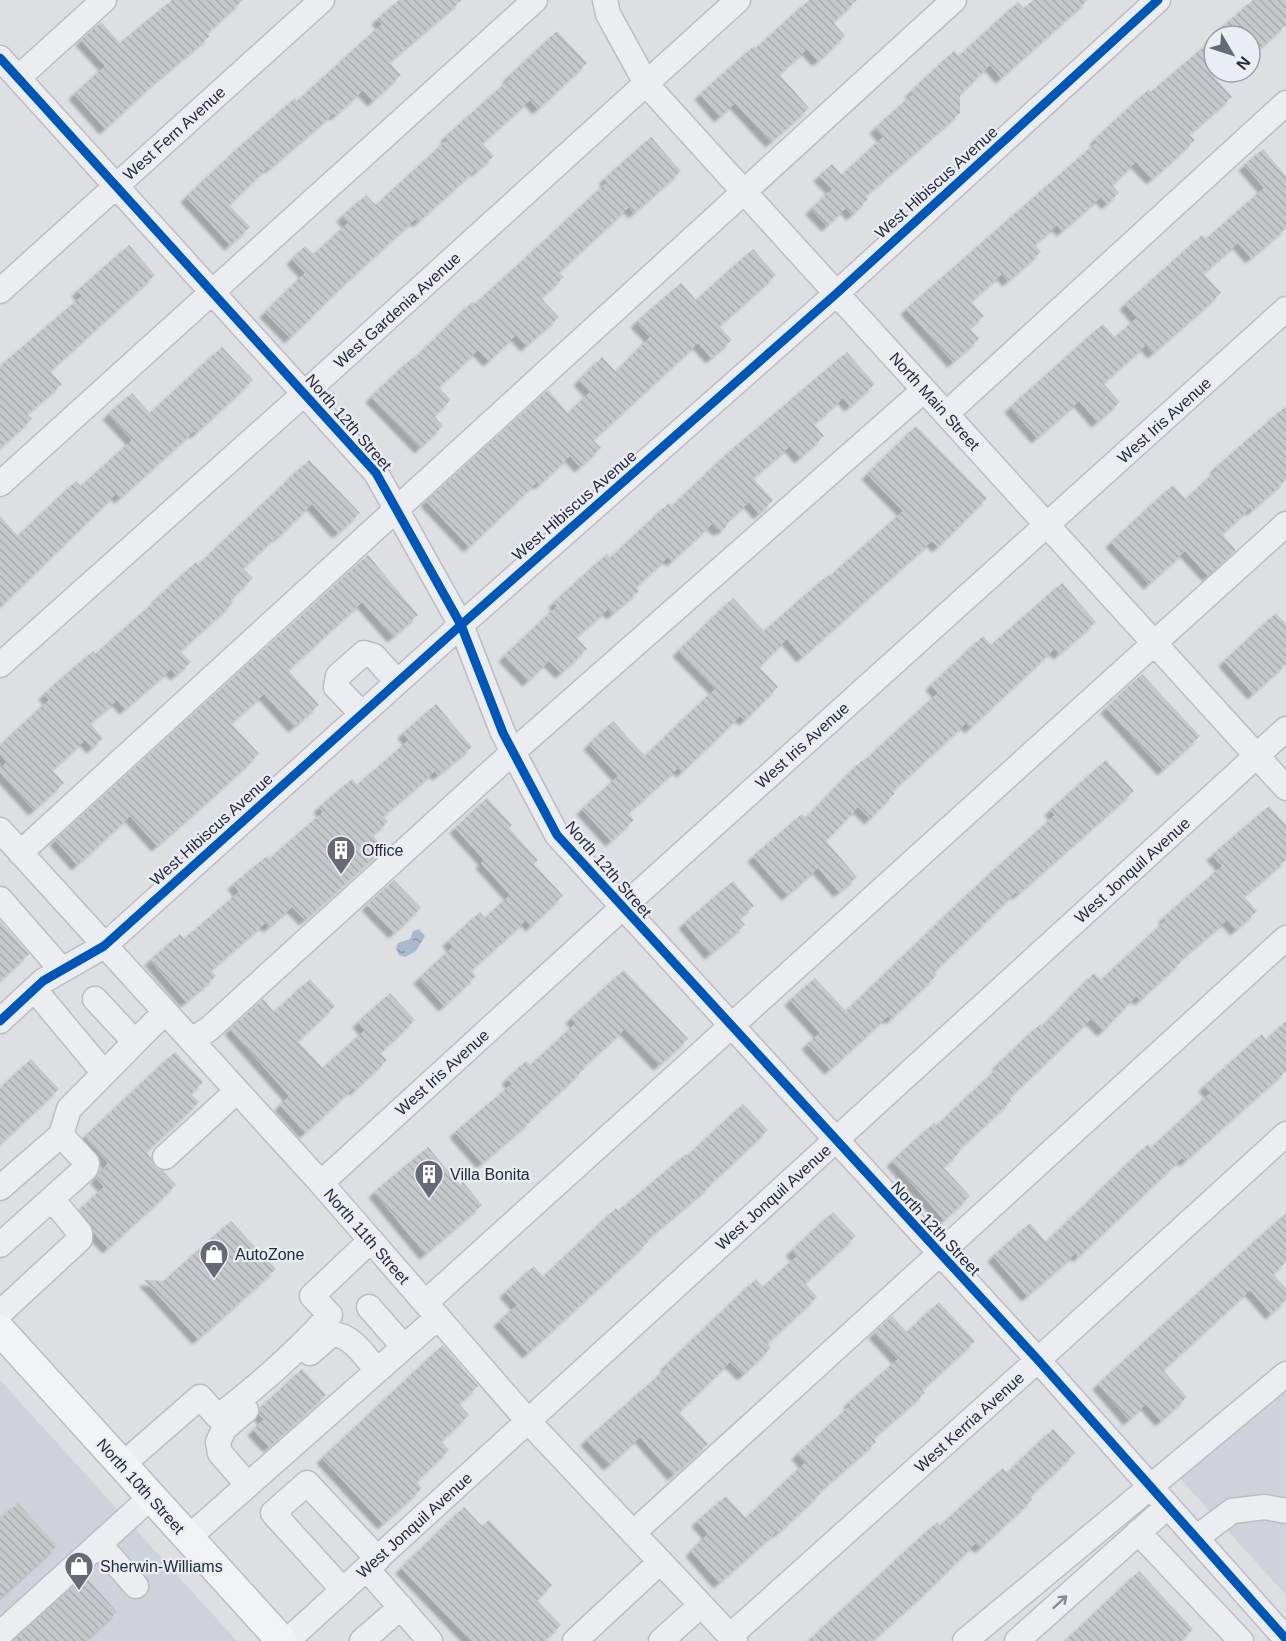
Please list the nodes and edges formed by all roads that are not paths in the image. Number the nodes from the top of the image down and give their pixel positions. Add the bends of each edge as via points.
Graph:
1 (105, 0) edge
2 (322, 0) edge
3 (535, 0) edge
4 (605, 0) edge
5 (738, 0) edge
6 (954, 0) edge
7 (1158, 0) edge
8 (0, 58) edge
9 (18, 78) junction
10 (647, 84) junction
11 (1286, 103) edge
12 (116, 185) junction
13 (744, 192) junction
14 (0, 291) edge
15 (213, 292) junction
16 (837, 293) junction
17 (1286, 309) edge
18 (924, 390) junction
19 (305, 393) junction
20 (946, 414) junction
21 (0, 484) edge
22 (396, 510) junction
23 (1286, 524) edge
24 (1047, 525) junction
25 (461, 624) junction
26 (1154, 643) junction
27 (0, 665) edge
28 (397, 682) junction
29 (362, 714) junction
30 (1286, 729) edge
31 (513, 752) junction
32 (1257, 756) junction
33 (1286, 788) edge
34 (0, 830) edge
35 (20, 853) junction
36 (0, 899) edge
37 (622, 908) junction
38 (1286, 938) edge
39 (104, 945) junction
40 (62, 970) junction
41 (34, 989) junction
42 (95, 999) dead end
43 (165, 1012) junction
44 (0, 1020) edge
45 (731, 1026) junction
46 (191, 1040) junction
47 (135, 1042) junction
48 (104, 1073) junction
49 (237, 1091) junction
50 (1286, 1134) edge
51 (61, 1135) junction
52 (836, 1141) junction
53 (165, 1157) dead end
54 (321, 1183) junction
55 (0, 1188) edge
56 (52, 1199) junction
57 (371, 1240) junction
58 (0, 1245) edge
59 (940, 1254) junction
60 (369, 1307) dead end
61 (432, 1310) junction
62 (0, 1313) edge
63 (0, 1330) edge
64 (404, 1347) junction
65 (1038, 1360) junction
66 (377, 1371) junction
67 (1286, 1374) edge
68 (528, 1420) junction
69 (122, 1465) junction
70 (248, 1485) junction
71 (1150, 1486) junction
72 (151, 1497) junction
73 (1168, 1506) junction
74 (1286, 1511) edge
75 (1138, 1532) junction
76 (633, 1533) junction
77 (188, 1538) junction
78 (1196, 1538) junction
79 (100, 1545) junction
80 (660, 1562) junction
81 (372, 1564) junction
82 (136, 1586) dead end
83 (343, 1590) junction
84 (701, 1605) junction
85 (401, 1607) junction
86 (1267, 1618) junction
87 (0, 1634) edge
88 (732, 1639) edge
89 (1286, 1640) edge
90 (282, 1641) edge
91 (287, 1641) edge
92 (362, 1641) edge
93 (430, 1641) edge
94 (575, 1641) edge
95 (661, 1641) edge
96 (965, 1641) edge
97 (1017, 1641) edge
98 (1241, 1641) edge

1 - 9 street
2 - 12 street, West Fern Avenue
3 - 15 street
4 - 10 street, North Main Street via 608,14
5 - 10 street, West Gardenia Avenue
6 - 13 street
7 - 16 street, West Hibiscus Avenue
8 - 9 street, North 12th Street
9 - 12 street, North 12th Street
10 - 13 street, North Main Street
10 - 19 street, West Gardenia Avenue
11 - 20 street
12 - 14 street, West Fern Avenue
12 - 15 street, North 12th Street
13 - 16 street, North Main Street
13 - 22 street
15 - 19 street, North 12th Street
15 - 21 street
16 - 18 street, North Main Street
16 - 25 street, West Hibiscus Avenue
17 - 24 street, West Iris Avenue
18 - 20 street, North Main Street
18 - 31 street
19 - 22 street, North 12th Street via 376,473
19 - 27 street, West Gardenia Avenue
20 - 24 street, North Main Street
22 - 25 street, North 12th Street
22 - 35 street
23 - 26 street
24 - 26 street, North Main Street
24 - 37 street, West Iris Avenue
25 - 28 street, West Hibiscus Avenue
25 - 31 street, North 12th Street
26 - 32 street, North Main Street
26 - 45 street
28 - 29 street, West Hibiscus Avenue
28 - 29 street via 374,656 364,653 338,676 336,687
29 - 39 street, West Hibiscus Avenue
30 - 32 street, West Jonquil Avenue
31 - 37 street, North 12th Street via 556,836
31 - 46 street via 209,1029
32 - 33 street, North Main Street
32 - 52 street, West Jonquil Avenue
34 - 35 street, North 11th Street
35 - 39 street, North 11th Street
36 - 40 street
37 - 45 street, North 12th Street
37 - 54 street, West Iris Avenue
38 - 59 street
39 - 40 street, West Hibiscus Avenue
39 - 43 street, North 11th Street
40 - 41 street, West Hibiscus Avenue
41 - 44 street, West Hibiscus Avenue
41 - 48 street
42 - 47 street
43 - 46 street, North 11th Street
43 - 47 street
45 - 52 street, North 12th Street
45 - 61 street
46 - 49 street, North 11th Street
47 - 48 street
48 - 51 street via 69,1109
49 - 53 street
49 - 54 street, North 11th Street
50 - 65 street, West Kerria Avenue
51 - 55 street
51 - 56 street via 87,1163
52 - 59 street, North 12th Street
52 - 68 street, West Jonquil Avenue
54 - 57 street, North 11th Street
56 - 58 street
56 - 62 street via 80,1233 80,1239
57 - 61 street, North 11th Street
57 - 69 street via 312,1296 330,1315 256,1387 218,1417 200,1397
59 - 65 street, North 12th Street
59 - 76 street
60 - 64 street
61 - 64 street
61 - 68 street, North 11th Street
63 - 69 main road, North 10th Street
64 - 66 street
65 - 71 street, North 12th Street
65 - 88 street, West Kerria Avenue
66 - 70 street
66 - 70 street via 351,1341 341,1334 332,1334 224,1429 218,1442 220,1453
67 - 71 street
68 - 76 street, North 11th Street
68 - 81 street, West Jonquil Avenue
69 - 72 main road, North 10th Street
70 - 77 street
71 - 73 street, North 12th Street
71 - 96 street
72 - 77 main road, North 10th Street
72 - 79 street
73 - 75 street
73 - 78 street, North 12th Street
74 - 78 street via 1265,1507 1232,1511
97 -> 75 street
75 - 98 street
76 - 80 street, North 11th Street
77 - 90 main road, North 10th Street
78 - 86 street, North 12th Street
79 - 82 street
79 - 87 street
80 - 84 street, North 11th Street
80 - 94 street
81 - 83 street, West Jonquil Avenue
81 - 83 street via 307,1483 273,1514
81 - 85 street
83 - 91 street, West Jonquil Avenue
84 - 88 street, North 11th Street
84 - 95 street
85 - 92 street
85 - 93 street
86 - 89 street, North 12th Street
86 - 98 street

